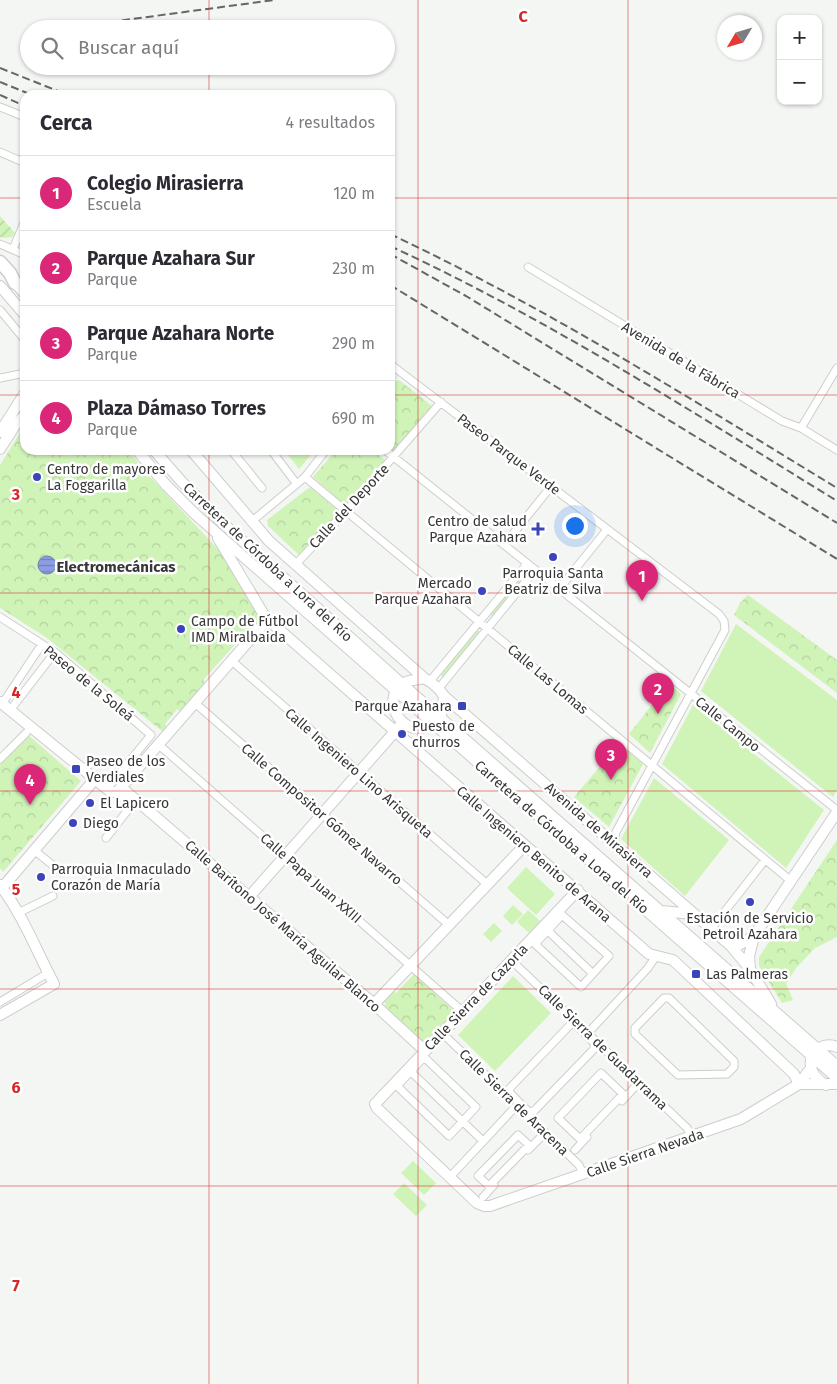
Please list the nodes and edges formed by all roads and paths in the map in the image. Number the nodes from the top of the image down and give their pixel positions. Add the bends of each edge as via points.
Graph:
1 (0, 107) edge
2 (20, 115) edge
3 (0, 152) edge
4 (20, 161) edge
5 (20, 233) edge
6 (0, 244) edge
7 (13, 249) junction
8 (20, 252) edge
9 (0, 262) edge
10 (528, 267) dead end
11 (20, 283) edge
12 (0, 286) edge
13 (20, 309) edge
14 (0, 310) edge
15 (20, 334) edge
16 (837, 368) edge
17 (395, 370) edge
18 (20, 375) edge
19 (0, 378) edge
20 (20, 402) edge
21 (442, 402) junction
22 (20, 420) edge
23 (801, 428) junction
24 (0, 432) edge
25 (0, 449) edge
26 (837, 450) edge
27 (141, 455) edge
28 (158, 455) edge
29 (195, 455) edge
30 (235, 455) edge
31 (275, 455) edge
32 (322, 455) edge
33 (391, 455) edge
34 (394, 458) junction
35 (305, 477) junction
36 (296, 483) junction
37 (262, 488) dead end
38 (549, 489) dead end
39 (346, 511) junction
40 (251, 522) junction
41 (212, 529) junction
42 (605, 532) dead end
43 (504, 545) junction
44 (527, 564) junction
45 (295, 565) junction
46 (535, 570) junction
47 (559, 589) junction
48 (0, 617) edge
49 (267, 620) junction
50 (480, 621) junction
51 (488, 628) junction
52 (42, 644) junction
53 (55, 652) junction
54 (232, 661) junction
55 (427, 680) junction
56 (399, 688) junction
57 (442, 692) junction
58 (690, 693) junction
59 (195, 703) junction
60 (4, 705) edge
61 (437, 721) junction
62 (402, 723) junction
63 (395, 731) junction
64 (26, 733) dead end
65 (159, 745) junction
66 (0, 759) edge
67 (652, 765) junction
68 (359, 772) junction
69 (95, 779) junction
70 (116, 790) junction
71 (837, 811) edge
72 (322, 814) junction
73 (616, 832) junction
74 (604, 834) junction
75 (106, 838) dead end
76 (614, 844) junction
77 (524, 846) junction
78 (34, 850) junction
79 (285, 855) junction
80 (765, 860) junction
81 (61, 872) dead end
82 (791, 881) junction
83 (488, 884) junction
84 (1, 886) edge
85 (578, 890) junction
86 (53, 896) dead end
87 (249, 896) junction
88 (661, 910) junction
89 (18, 912) junction
90 (693, 914) junction
91 (449, 925) junction
92 (545, 928) junction
93 (711, 929) junction
94 (754, 936) junction
95 (731, 946) junction
96 (656, 956) junction
97 (511, 960) junction
98 (411, 966) junction
99 (750, 969) junction
100 (591, 972) dead end
101 (48, 973) junction
102 (0, 1002) edge
103 (374, 1004) junction
104 (462, 1012) junction
105 (776, 1012) junction
106 (0, 1015) edge
107 (571, 1017) junction
108 (442, 1033) junction
109 (588, 1033) junction
110 (601, 1045) junction
111 (837, 1047) edge
112 (425, 1051) junction
113 (815, 1052) junction
114 (837, 1066) edge
115 (811, 1068) junction
116 (409, 1070) junction
117 (727, 1074) joint
118 (837, 1078) edge
119 (799, 1084) junction
120 (837, 1084) edge
121 (826, 1085) junction
122 (634, 1088) dead end
123 (501, 1090) junction
124 (623, 1094) joint
125 (517, 1104) junction
126 (533, 1115) junction
127 (462, 1121) junction
128 (518, 1134) joint
129 (692, 1137) junction
130 (540, 1138) dead end
131 (483, 1141) junction
132 (575, 1150) dead end
133 (583, 1174) junction
134 (450, 1177) junction
135 (484, 1202) junction

1 - 2 street
3 - 4 street
5 - 7 street
6 - 7 street
7 - 8 street
9 - 11 highway
10 - 23 street, Avenida de la Fábrica via 782,421
12 - 13 street
14 - 15 street
16 - 23 street
17 - 21 street, Paseo Parque Verde
18 - 19 street
20 - 24 street
21 - 34 street, Calle del Deporte
21 - 58 street, Paseo Parque Verde via 719,614 725,630
22 - 25 street
23 - 26 street, Avenida de la Fábrica
27 - 41 street, Carretera de Córdoba a Lora del Río via 171,491
28 - 56 street, Carretera de Córdoba a Lora del Río via 215,516
29 - 40 street
30 - 37 street
31 - 36 street
32 - 35 street
33 - 34 street, Calle Campo
34 - 39 street, Calle del Deporte
34 - 43 street, Calle Campo
35 - 36 street
35 - 39 street, Calle Las Lomas
36 - 40 street
38 - 43 street
39 - 45 street, Calle del Deporte
39 - 50 street, Calle Las Lomas
40 - 45 street
41 - 49 street, Calle Ingeniero Benito de Arana
41 - 56 street, Carretera de Córdoba a Lora del Río
42 - 47 street
43 - 44 street, Calle Campo
44 - 46 street, Calle Campo
44 - 50 street
45 - 55 street
46 - 47 street, Calle Campo
46 - 51 street
47 - 58 street, Calle Campo
48 - 52 street, Paseo de la Soleá
49 - 54 street
49 - 63 street, Calle Ingeniero Benito de Arana
50 - 51 street, Calle Las Lomas
50 - 55 street
51 - 57 street
51 - 67 street, Calle Las Lomas
52 - 53 street, Paseo de la Soleá
52 - 60 street
53 - 60 street
53 - 70 street, Paseo de la Soleá via 151,735
54 - 59 street
54 - 68 street, Calle Ingeniero Lino Arisqueta
55 - 56 street
55 - 57 street, Avenida de Mirasierra
56 - 61 street, Carretera de Córdoba a Lora del Río
56 - 62 street via 393,702
57 - 61 street
57 - 74 street, Avenida de Mirasierra
58 - 67 street, Paseo Parque Verde
58 - 71 street, Calle Campo
59 - 65 street
59 - 72 street, Calle Compositor Gómez Navarro
60 - 69 street
61 - 62 street via 424,728 411,728
61 - 88 street, Carretera de Córdoba a Lora del Río
61 - 113 street, Carretera de Córdoba a Lora del Río
62 - 63 street
63 - 68 street
63 - 77 street, Calle Ingeniero Benito de Arana
64 - 66 street
65 - 70 street
65 - 79 street, Calle Papa Juan XXIII
67 - 73 street, Paseo Parque Verde
67 - 80 street, Calle Las Lomas
68 - 72 street
68 - 83 street, Calle Ingeniero Lino Arisqueta
69 - 70 street
69 - 78 street
70 - 75 street via 131,806
70 - 87 street, Calle Barítono José María Aguilar Blanco via 141,802
71 - 82 street
72 - 79 street
72 - 91 street, Calle Compositor Gómez Navarro
73 - 74 street
73 - 76 street, Paseo Parque Verde
74 - 76 street, Avenida de Mirasierra
76 - 90 street, Avenida de Mirasierra
77 - 83 street
77 - 85 street, Calle Ingeniero Benito de Arana
78 - 81 street
78 - 84 street
79 - 87 street
79 - 98 street, Calle Papa Juan XXIII
80 - 82 street, Calle Las Lomas
80 - 93 street
82 - 94 street
83 - 91 street
84 - 89 street
85 - 92 street, Calle Sierra de Cazorla
85 - 96 street, Calle Ingeniero Benito de Arana via 648,954
86 - 89 street
87 - 103 street, Calle Barítono José María Aguilar Blanco
88 - 90 street
88 - 105 street, Carretera de Córdoba a Lora del Río
89 - 101 street
90 - 93 street, Avenida de Mirasierra
91 - 98 street
92 - 92 street via 535,944 581,987 609,956 562,915
92 - 97 street, Calle Sierra de Cazorla
92 - 100 street
93 - 95 street, Avenida de Mirasierra
94 - 95 street via 739,946
94 - 99 street via 749,956
95 - 99 street, Avenida de Mirasierra
96 - 109 street
96 - 119 street, Calle Ingeniero Benito de Arana via 673,960 794,1074
97 - 104 street, Calle Sierra de Cazorla
97 - 107 street, Calle Sierra de Guadarrama
98 - 103 street
98 - 104 street, Calle Papa Juan XXIII
99 - 105 street, Avenida de Mirasierra
101 - 102 street
101 - 106 street via 54,984
103 - 112 street, Calle Barítono José María Aguilar Blanco
104 - 108 street, Calle Sierra de Cazorla
105 - 113 street, Carretera de Córdoba a Lora del Río
107 - 109 street, Calle Sierra de Guadarrama
107 - 123 street
108 - 112 street, Calle Sierra de Cazorla
108 - 123 street, Calle Sierra de Aracena
109 - 110 street, Calle Sierra de Guadarrama
110 - 126 street
110 - 129 street, Calle Sierra de Guadarrama via 687,1128
111 - 113 street via 826,1046
112 - 116 street, Calle Sierra de Cazorla
113 - 114 street, Carretera de Córdoba a Lora del Río
113 - 115 street
113 - 118 street, Carretera de Córdoba a Lora del Río
115 - 119 street
115 - 121 street via 818,1080
116 - 127 street
116 - 127 street via 424,1058 476,1107
116 - 127 street via 397,1086 448,1136
116 - 134 street, Calle Sierra de Cazorla via 375,1104
117 - 117 street via 734,1067 734,1061 669,998 664,998 635,1028 635,1034 678,1075
119 - 121 street
119 - 129 street, Calle Sierra Nevada via 740,1119
120 - 121 street
122 - 132 street
123 - 125 street, Calle Sierra de Aracena
124 - 124 street via 601,1073 558,1118 580,1139
125 - 126 street, Calle Sierra de Aracena
125 - 131 street
126 - 126 street via 508,1089 569,1025 576,1025 594,1042 594,1049
126 - 133 street, Calle Sierra de Aracena via 579,1165
127 - 131 street
128 - 128 street via 529,1145 489,1186 478,1176
129 - 133 street, Calle Sierra Nevada
130 - 135 street
131 - 134 street
133 - 135 street, Calle Sierra Nevada via 490,1206
134 - 135 street via 477,1203

